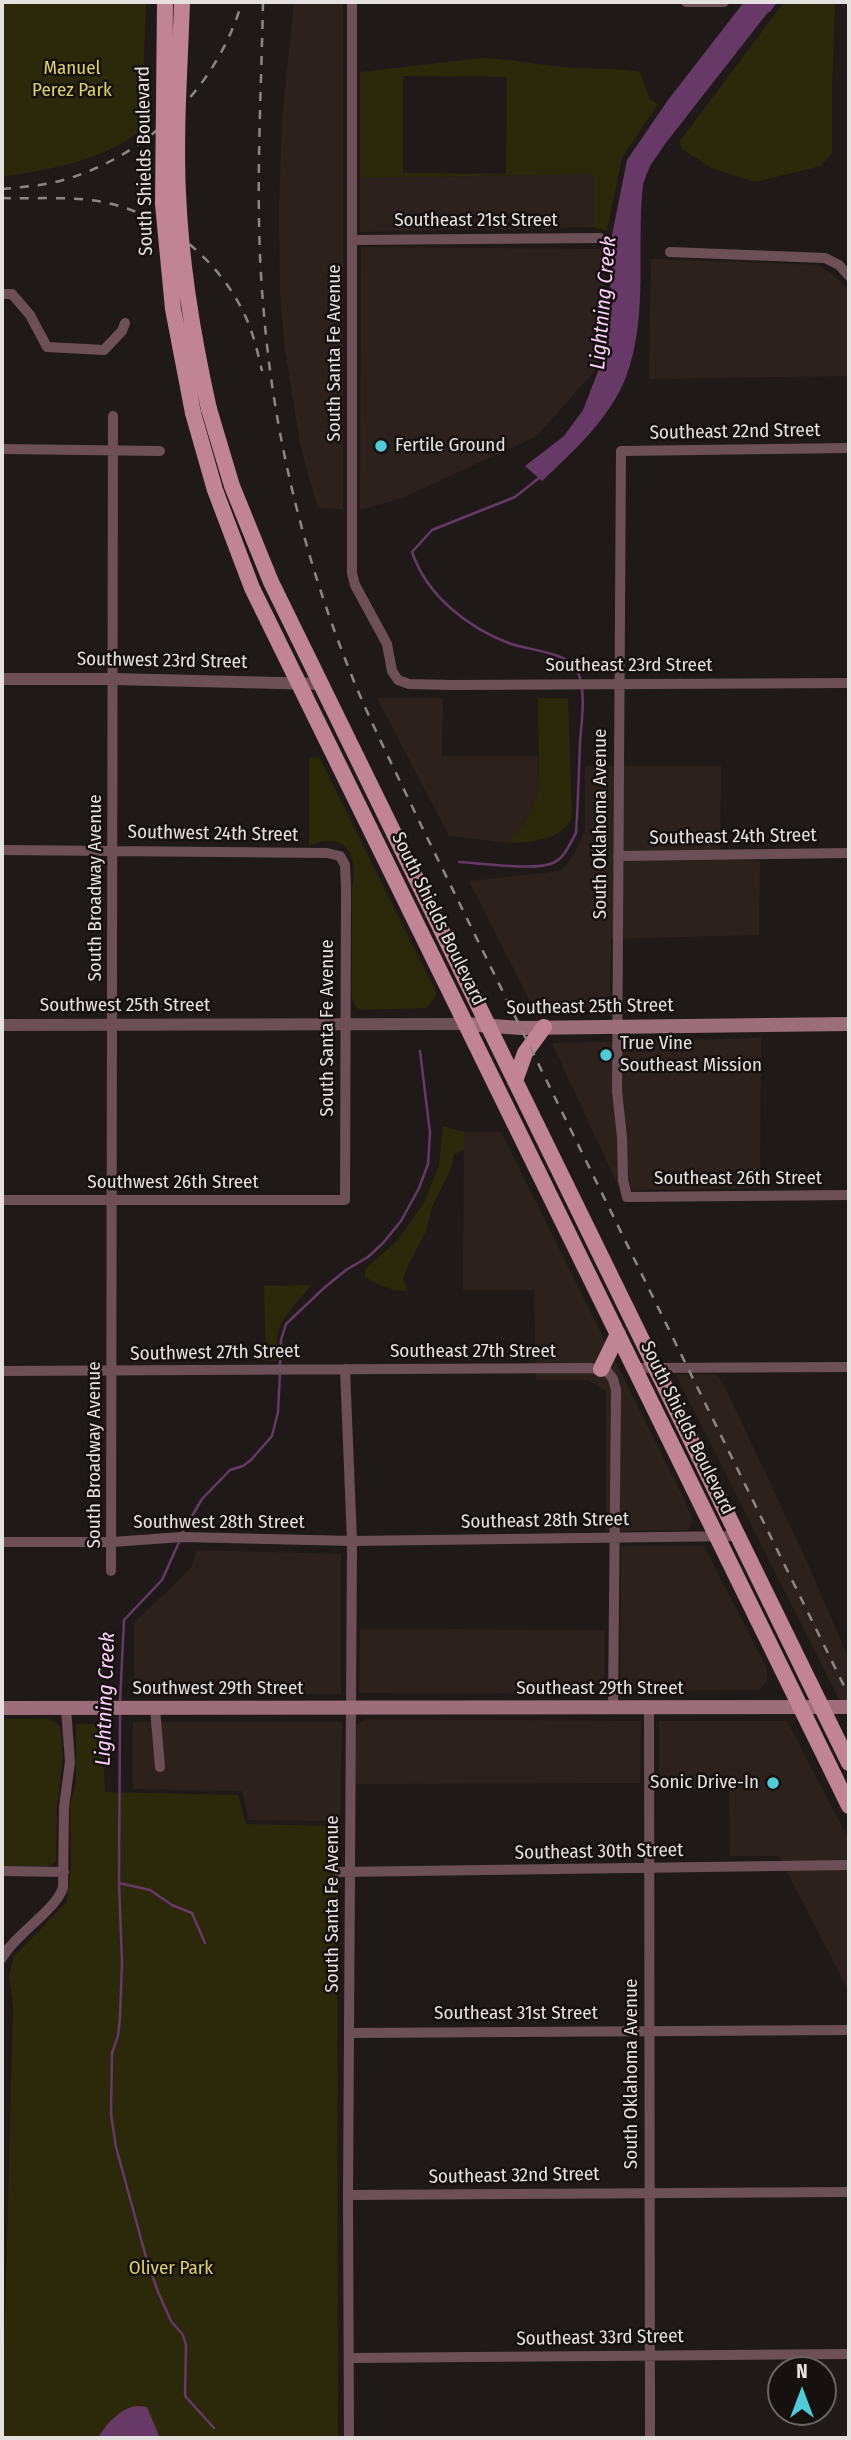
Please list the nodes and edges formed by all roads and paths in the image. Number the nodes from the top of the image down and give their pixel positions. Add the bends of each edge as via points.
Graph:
1 (165, 2) edge
2 (181, 2) edge
3 (352, 2) edge
4 (686, 2) edge
5 (723, 3) edge
6 (600, 238) dead end
7 (352, 240) junction
8 (670, 252) dead end
9 (849, 276) edge
10 (2, 294) edge
11 (125, 323) dead end
12 (201, 411) junction
13 (113, 416) dead end
14 (849, 448) edge
15 (2, 449) edge
16 (114, 449) junction
17 (160, 451) dead end
18 (621, 451) joint
19 (2, 679) edge
20 (113, 679) junction
21 (299, 683) junction
22 (849, 683) edge
23 (321, 684) junction
24 (409, 684) joint
25 (620, 684) junction
26 (2, 850) edge
27 (113, 850) junction
28 (849, 853) edge
29 (340, 856) joint
30 (618, 856) junction
31 (466, 1024) junction
32 (849, 1024) edge
33 (2, 1025) edge
34 (113, 1025) junction
35 (345, 1025) junction
36 (247, 1026) joint
37 (617, 1026) junction
38 (488, 1027) junction
39 (544, 1027) junction
40 (515, 1081) junction
41 (566, 1184) junction
42 (548, 1193) junction
43 (849, 1195) edge
44 (627, 1197) joint
45 (2, 1200) edge
46 (113, 1200) junction
47 (345, 1200) joint
48 (618, 1334) junction
49 (655, 1367) junction
50 (849, 1367) edge
51 (601, 1368) junction
52 (634, 1368) junction
53 (345, 1369) junction
54 (2, 1371) edge
55 (113, 1371) junction
56 (716, 1536) junction
57 (738, 1536) junction
58 (614, 1539) junction
59 (352, 1541) junction
60 (2, 1542) edge
61 (112, 1542) junction
62 (111, 1571) dead end
63 (801, 1707) junction
64 (849, 1707) edge
65 (2, 1708) edge
66 (66, 1708) junction
67 (823, 1708) junction
68 (149, 1709) junction
69 (350, 1709) junction
70 (613, 1709) junction
71 (649, 1709) junction
72 (848, 1754) edge
73 (160, 1767) dead end
74 (849, 1806) edge
75 (849, 1865) edge
76 (648, 1869) junction
77 (2, 1871) edge
78 (64, 1872) junction
79 (344, 1872) junction
80 (2, 1958) edge
81 (849, 2030) edge
82 (649, 2031) junction
83 (350, 2033) junction
84 (649, 2192) junction
85 (849, 2192) edge
86 (348, 2195) junction
87 (652, 2354) junction
88 (849, 2354) edge
89 (350, 2358) junction
90 (349, 2438) edge
91 (650, 2438) edge

1 - 12 main road, South Shields Boulevard, bridge via 163,204 173,309
2 - 12 main road, South Shields Boulevard, bridge via 180,229
3 - 7 street, South Santa Fe Avenue
4 - 5 street
6 - 7 street, Southeast 21st Street
7 - 24 street, South Santa Fe Avenue via 353,580 387,644 394,676
8 - 9 street via 825,258
10 - 11 street via 12,294 30,315 47,347 104,350
12 - 21 main road, South Shields Boulevard via 215,490 234,546
12 - 23 main road, South Shields Boulevard via 253,540
13 - 16 street, South Broadway Avenue
14 - 18 street, Southeast 22nd Street
15 - 16 street
16 - 17 street
16 - 20 street, South Broadway Avenue
18 - 25 street, South Oklahoma Avenue
19 - 20 street, Southwest 23rd Street
20 - 21 street, Southwest 23rd Street
20 - 27 street, South Broadway Avenue
21 - 23 street, Southwest 23rd Street
21 - 31 main road, South Shields Boulevard
22 - 25 street, Southeast 23rd Street
23 - 38 main road, South Shields Boulevard
24 - 25 street, Southeast 23rd Street
25 - 30 street, South Oklahoma Avenue
26 - 27 street, Southwest 24th Street
27 - 29 street, Southwest 24th Street
27 - 34 street, South Broadway Avenue
28 - 30 street, Southeast 24th Street
29 - 35 street, South Santa Fe Avenue via 346,888
30 - 37 street, South Oklahoma Avenue
31 - 35 street, Southeast 25th Street
31 - 38 main road, Southeast 25th Street
31 - 42 main road, South Shields Boulevard
32 - 37 main road, Southeast 25th Street
33 - 34 street, Southwest 25th Street
34 - 36 street, Southwest 25th Street
34 - 46 street, South Broadway Avenue
35 - 36 street, Southeast 25th Street
35 - 47 street, South Santa Fe Avenue
37 - 39 main road, Southeast 25th Street
37 - 44 street, South Oklahoma Avenue via 617,1091
38 - 39 main road, Southeast 25th Street
38 - 40 main road, South Shields Boulevard
39 - 40 main road via 525,1054
40 - 41 main road, South Shields Boulevard
41 - 42 main road
41 - 49 main road, South Shields Boulevard
42 - 48 main road, South Shields Boulevard
43 - 44 street, Southeast 26th Street
45 - 46 street, Southwest 26th Street
46 - 47 street, Southwest 26th Street
46 - 55 street, South Broadway Avenue
48 - 51 main road
48 - 52 main road, South Shields Boulevard
49 - 50 street
49 - 52 street
49 - 57 main road, South Shields Boulevard
51 - 53 street, Southeast 27th Street
51 - 58 street via 615,1385
52 - 56 main road, South Shields Boulevard
53 - 55 street, Southwest 27th Street
53 - 59 street, South Santa Fe Avenue
54 - 55 street, Southwest 27th Street
55 - 61 street, South Broadway Avenue
56 - 57 street, Southeast 28th Street
56 - 58 street, Southeast 28th Street
56 - 63 main road, South Shields Boulevard
57 - 67 main road, South Shields Boulevard
58 - 59 street, Southeast 28th Street
58 - 70 street
59 - 61 street, Southwest 28th Street via 182,1537
59 - 69 street, South Santa Fe Avenue
60 - 61 street, Southwest 28th Street
61 - 62 street, South Broadway Avenue
63 - 67 main road, Southeast 29th Street
63 - 71 main road, Southeast 29th Street
63 - 74 main road, South Shields Boulevard
64 - 67 main road, Southeast 29th Street
65 - 66 main road, Southwest 29th Street
66 - 68 main road, Southwest 29th Street
66 - 78 street via 70,1762 64,1807
67 - 72 main road, South Shields Boulevard
68 - 69 main road, Southwest 29th Street
68 - 73 street
69 - 70 main road, Southeast 29th Street
69 - 79 street, South Santa Fe Avenue
70 - 71 main road, Southeast 29th Street
71 - 76 street, South Oklahoma Avenue
75 - 76 street, Southeast 30th Street
76 - 79 street, Southeast 30th Street
76 - 82 street, South Oklahoma Avenue
77 - 78 street
78 - 80 street via 58,1899
79 - 83 street, South Santa Fe Avenue
81 - 82 street, Southeast 31st Street
82 - 83 street, Southeast 31st Street
82 - 84 street, South Oklahoma Avenue
83 - 86 street, South Santa Fe Avenue
84 - 85 street, Southeast 32nd Street
84 - 86 street, Southeast 32nd Street
84 - 87 street, South Oklahoma Avenue
86 - 89 street, South Santa Fe Avenue
87 - 88 street, Southeast 33rd Street
87 - 89 street, Southeast 33rd Street
87 - 91 street, South Oklahoma Avenue
89 - 90 street, South Santa Fe Avenue

